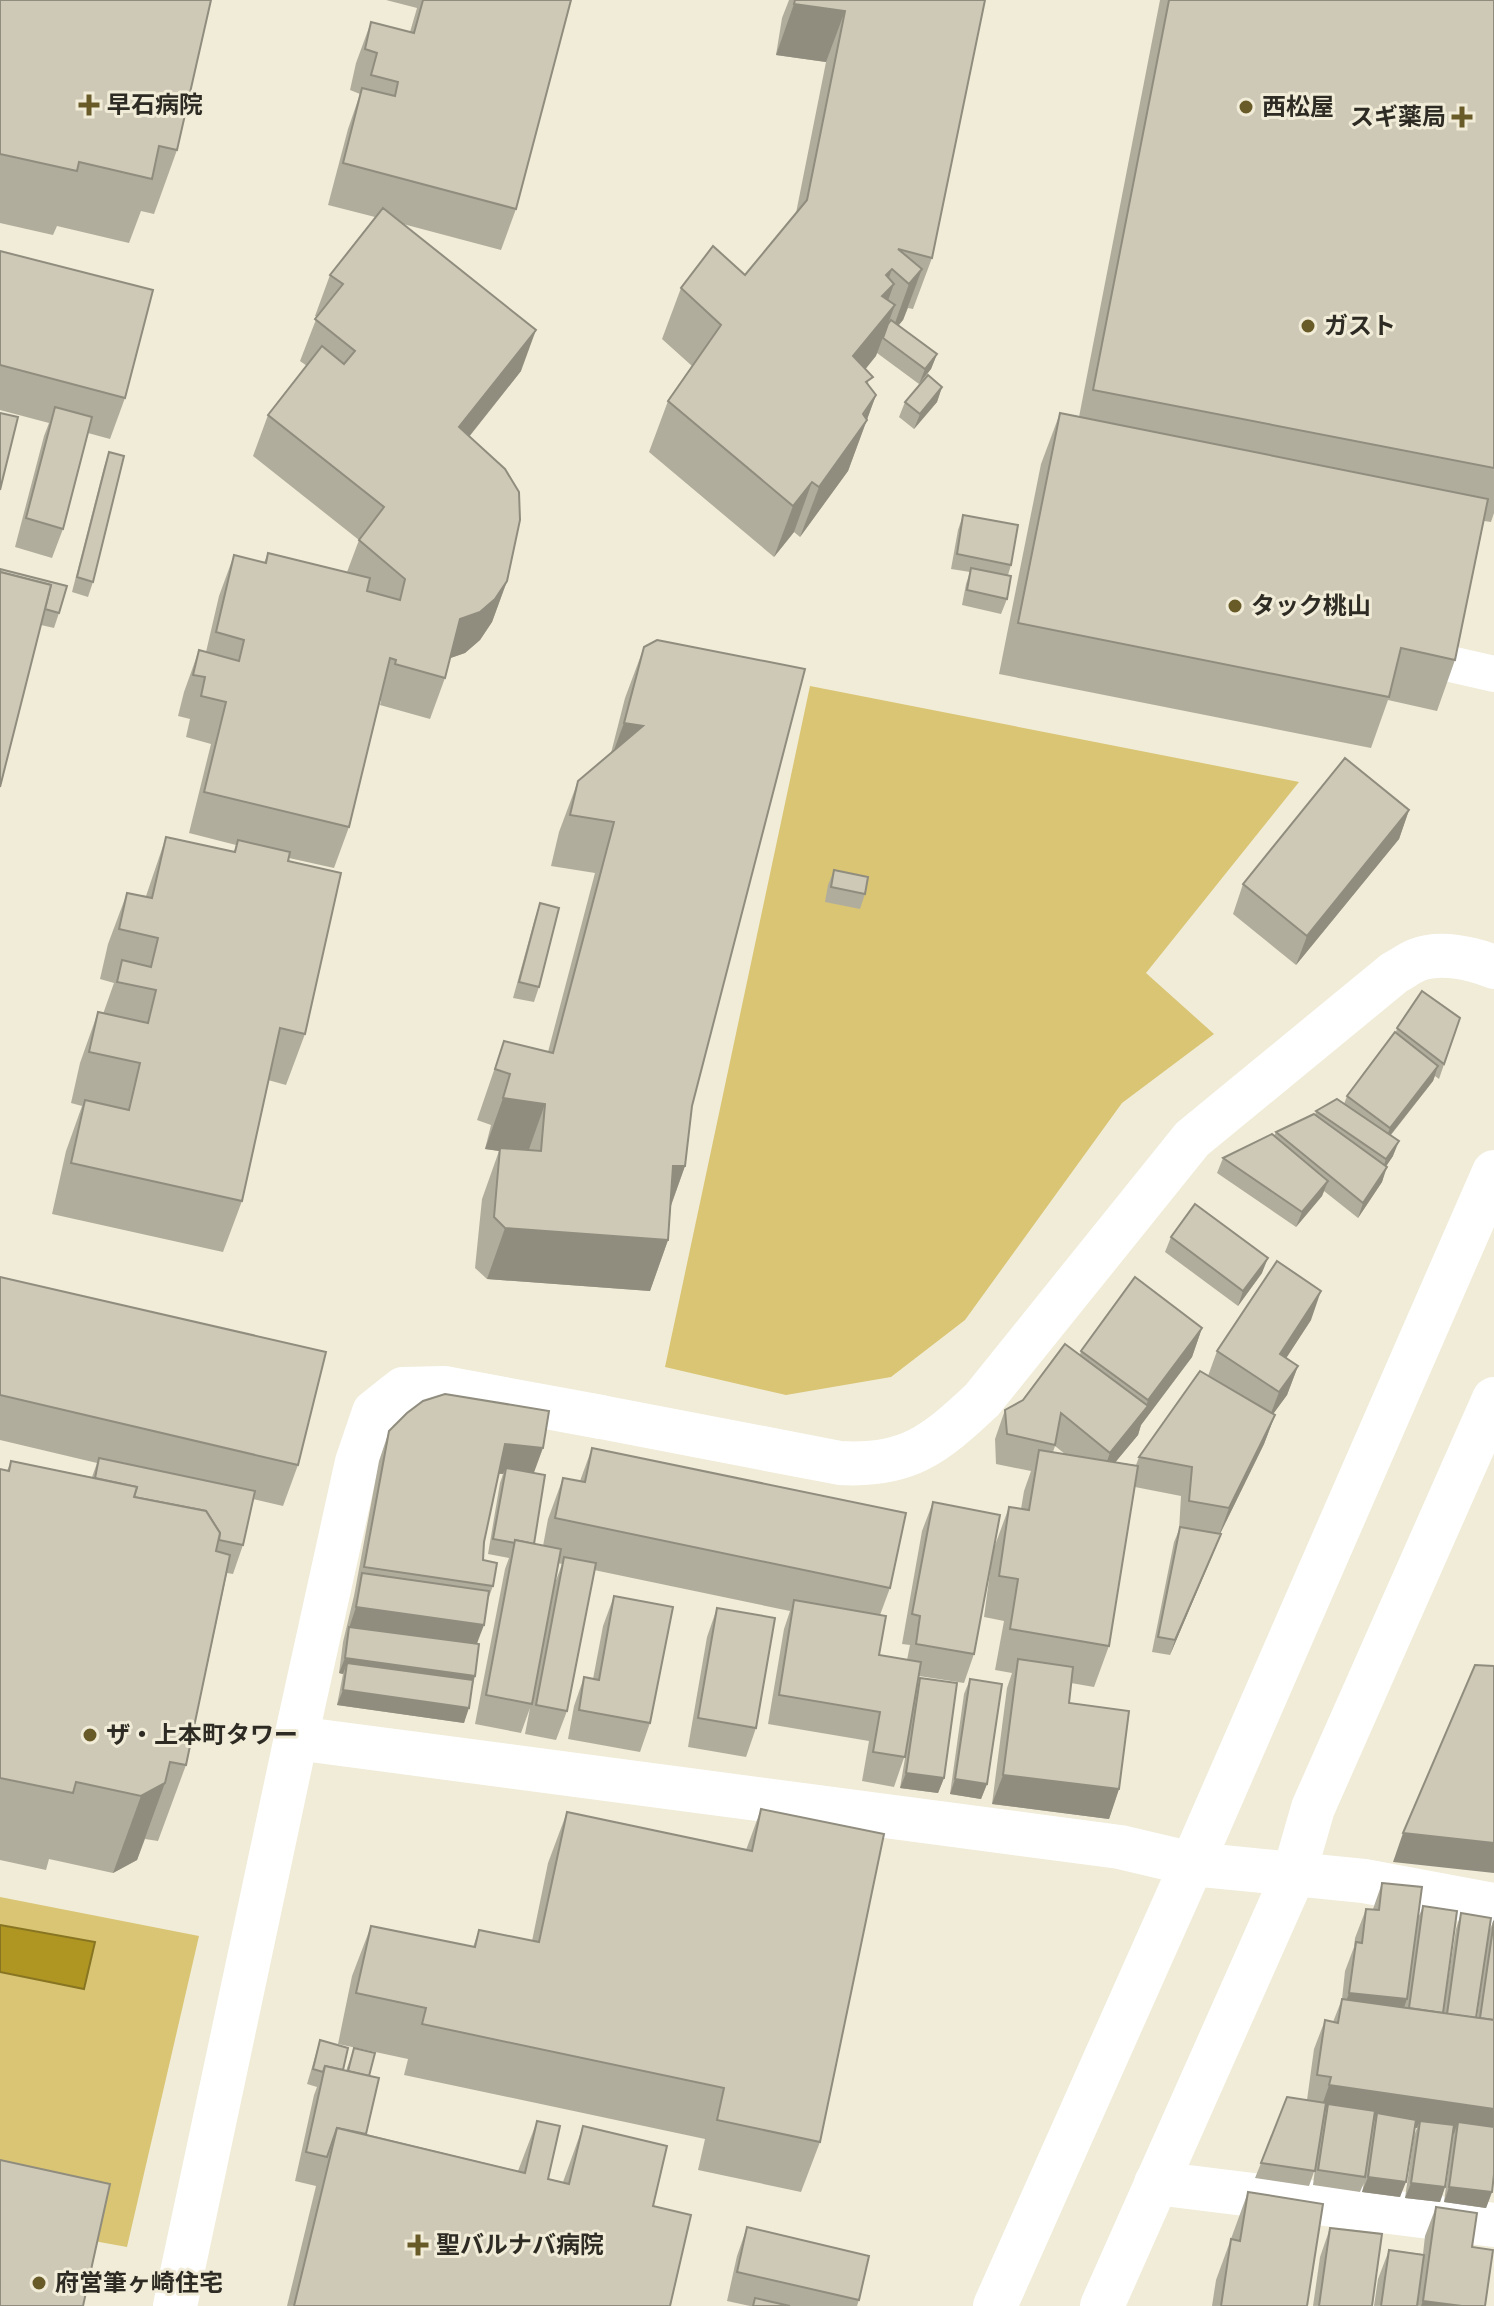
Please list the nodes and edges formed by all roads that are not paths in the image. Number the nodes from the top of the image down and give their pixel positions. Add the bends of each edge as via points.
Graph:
1 (1446, 663) edge
2 (1494, 674) edge
3 (1494, 967) edge
4 (1494, 1172) edge
5 (1494, 1399) edge
6 (296, 1738) junction
7 (1192, 1864) junction
8 (1294, 1874) junction
9 (1494, 1905) edge
10 (1156, 2183) junction
11 (1494, 2225) edge
12 (175, 2306) edge
13 (995, 2306) edge
14 (1102, 2306) edge

1 - 2 lane
3 - 6 street via 1432,956 1394,973 1192,1139 982,1400 950,1430 898,1459 840,1463 444,1388 403,1389 374,1412 357,1462
4 - 7 street
5 - 8 street via 1313,1808
6 - 7 street via 1120,1847
6 - 12 street
7 - 8 street
7 - 13 street
8 - 9 street
8 - 10 street
10 - 11 street
10 - 14 street

